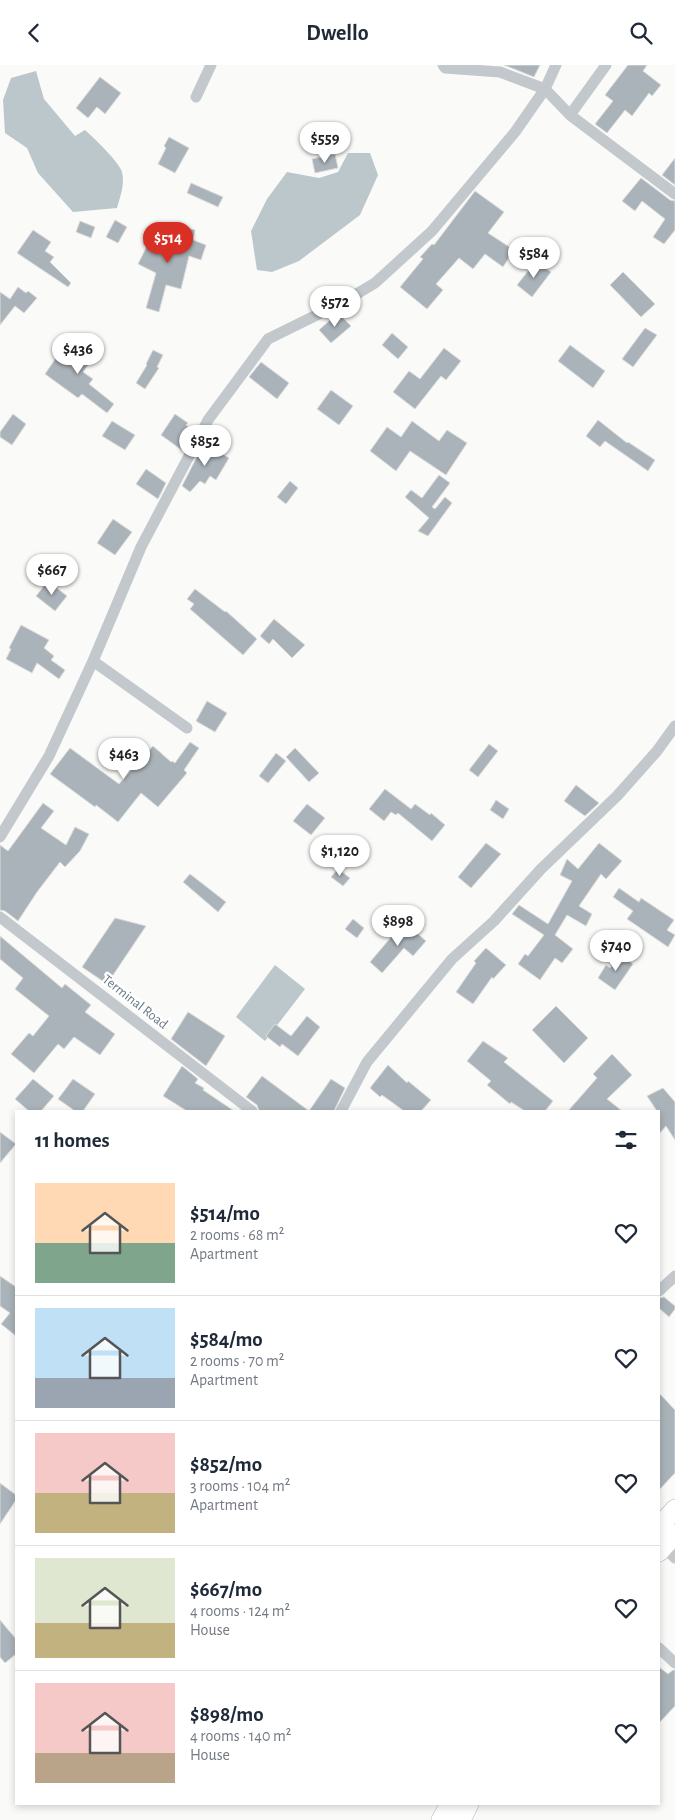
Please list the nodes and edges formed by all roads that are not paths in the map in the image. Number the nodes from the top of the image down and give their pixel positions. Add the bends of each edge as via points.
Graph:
1 (211, 65) edge
2 (443, 65) edge
3 (556, 65) edge
4 (606, 65) edge
5 (545, 89) junction
6 (196, 97) dead end
7 (570, 115) junction
8 (675, 195) edge
9 (93, 661) junction
10 (675, 726) edge
11 (187, 728) dead end
12 (0, 837) edge
13 (0, 917) edge
14 (251, 1110) edge
15 (342, 1110) edge
16 (675, 1276) edge
17 (660, 1290) edge
18 (675, 1509) edge
19 (660, 1526) edge
20 (660, 1649) edge
21 (675, 1663) edge
22 (449, 1805) edge
23 (468, 1805) edge
24 (441, 1820) edge
25 (461, 1820) edge

1 - 6 street
2 - 5 street via 445,68 500,72
3 - 5 street
4 - 7 street
5 - 7 street
5 - 9 street via 514,132 432,231 397,264 375,283 268,339 208,420 178,475 141,547
7 - 8 street
9 - 11 street
9 - 12 street via 49,756
10 - 15 street via 617,796 452,959 367,1062
13 - 14 street, Terminal Road
16 - 17 street
18 - 19 highway
20 - 21 street
22 - 24 highway
23 - 25 highway

